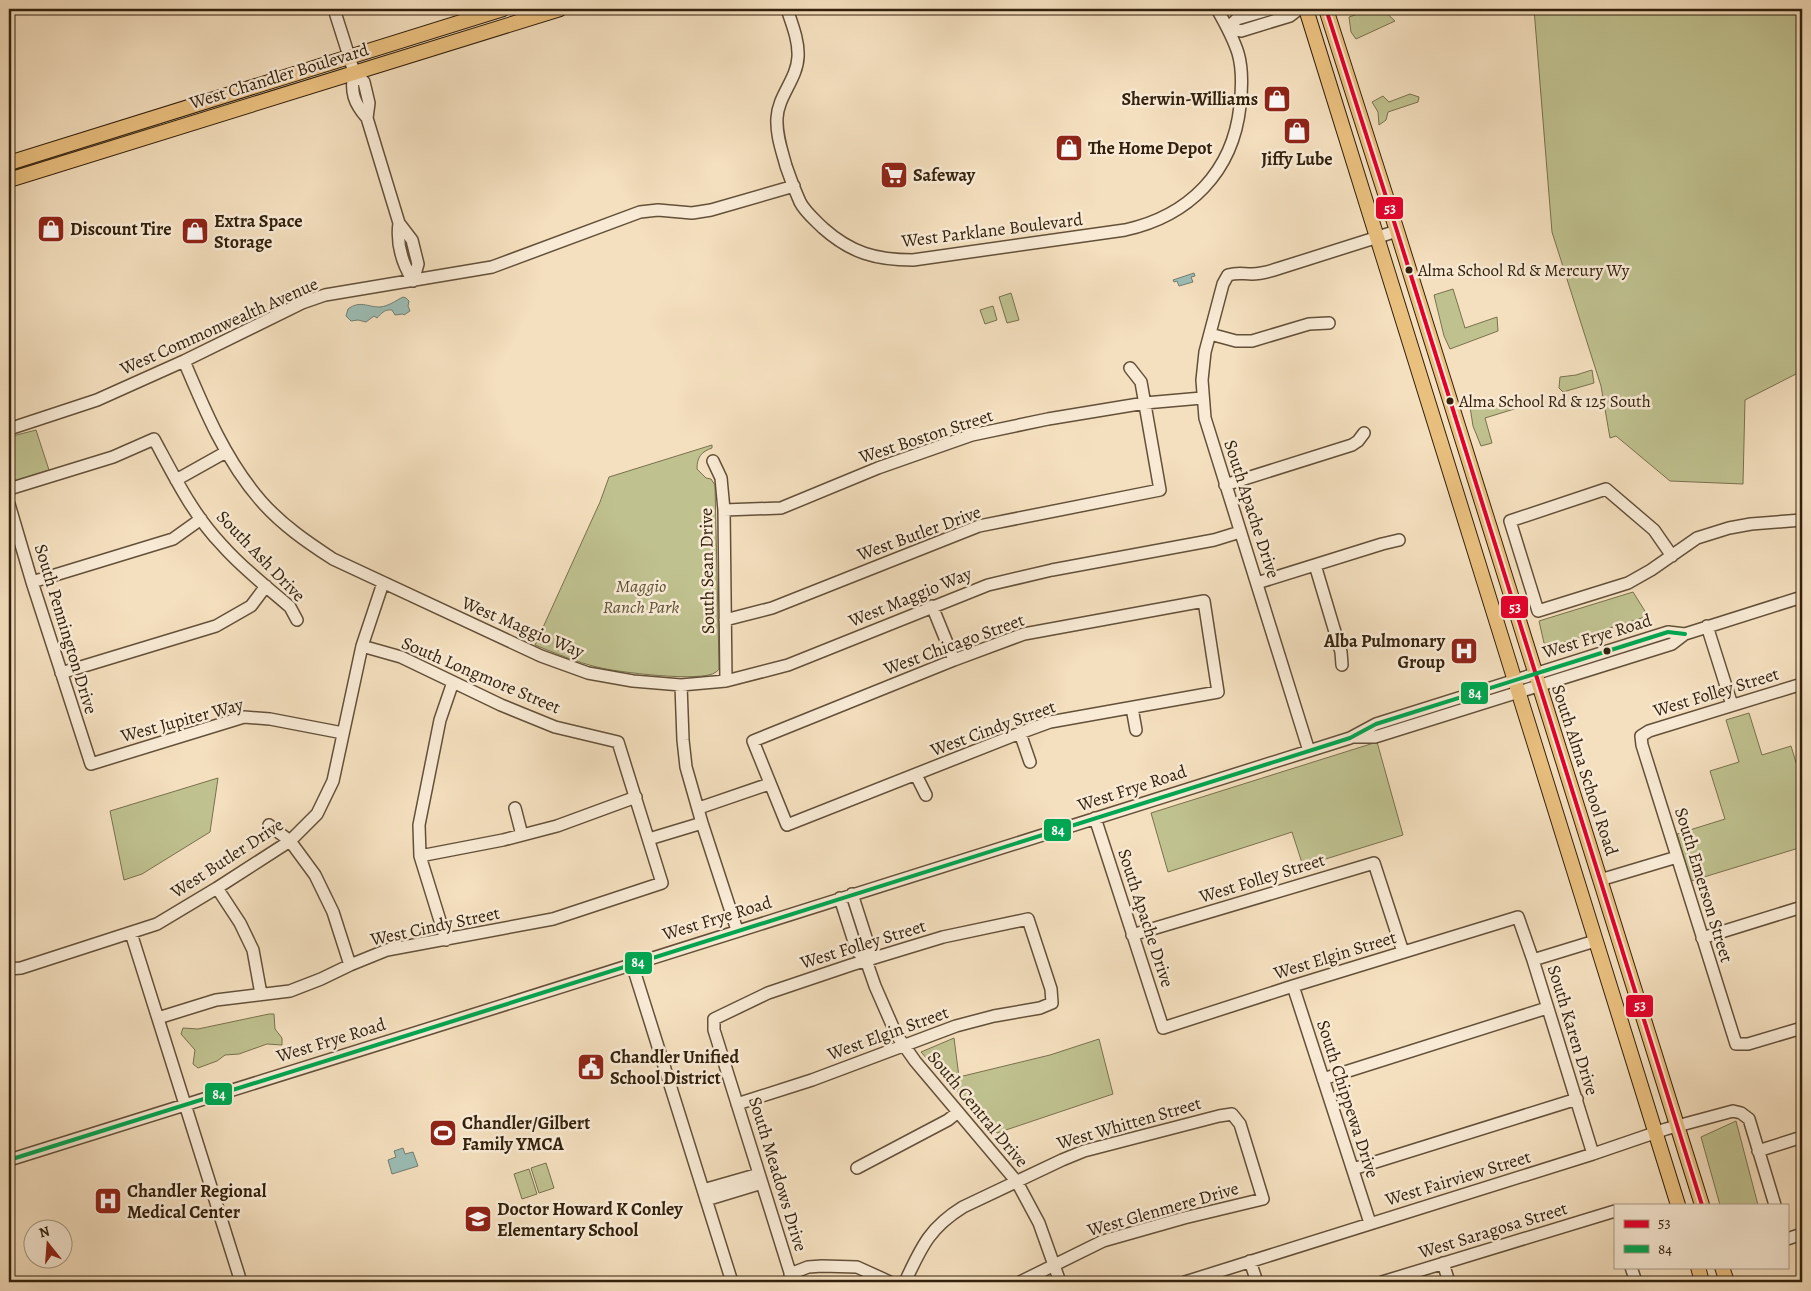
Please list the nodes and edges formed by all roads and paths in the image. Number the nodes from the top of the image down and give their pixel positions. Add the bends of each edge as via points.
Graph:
1 (334, 9) edge
2 (504, 9) edge
3 (560, 9) edge
4 (787, 9) edge
5 (1216, 9) edge
6 (1271, 9) edge
7 (1299, 9) edge
8 (1306, 9) edge
9 (1315, 9) edge
10 (1326, 9) edge
11 (1228, 28) junction
12 (352, 65) junction
13 (1344, 67) junction
14 (9, 163) edge
15 (9, 180) edge
16 (794, 186) junction
17 (1397, 231) junction
18 (1376, 238) junction
19 (413, 281) junction
20 (1329, 323) dead end
21 (1210, 334) junction
22 (184, 362) junction
23 (1130, 368) dead end
24 (1202, 398) junction
25 (1145, 403) junction
26 (9, 429) edge
27 (1364, 433) dead end
28 (226, 452) junction
29 (712, 461) dead end
30 (176, 480) junction
31 (1225, 485) junction
32 (9, 490) edge
33 (9, 504) edge
34 (724, 510) junction
35 (200, 519) junction
36 (1802, 520) edge
37 (1240, 532) junction
38 (1399, 540) dead end
39 (1672, 556) junction
40 (1315, 565) junction
41 (32, 582) junction
42 (383, 583) junction
43 (1257, 583) junction
44 (266, 586) junction
45 (1802, 597) edge
46 (932, 606) junction
47 (296, 620) dead end
48 (725, 620) junction
49 (1707, 626) junction
50 (362, 646) junction
51 (954, 660) junction
52 (1342, 665) dead end
53 (61, 673) junction
54 (1537, 679) junction
55 (726, 681) junction
56 (453, 682) junction
57 (681, 684) junction
58 (1802, 684) edge
59 (1516, 686) junction
60 (1218, 692) joint
61 (1732, 705) junction
62 (1132, 708) junction
63 (1136, 730) dead end
64 (1020, 732) junction
65 (343, 733) junction
66 (1641, 736) joint
67 (1309, 751) junction
68 (1030, 762) dead end
69 (90, 764) joint
70 (916, 775) junction
71 (770, 784) junction
72 (926, 795) dead end
73 (636, 797) junction
74 (515, 808) dead end
75 (699, 808) junction
76 (1095, 818) junction
77 (702, 823) junction
78 (269, 824) dead end
79 (522, 835) junction
80 (649, 839) junction
81 (290, 841) junction
82 (420, 856) junction
83 (1677, 857) junction
84 (1600, 880) junction
85 (662, 883) joint
86 (217, 888) junction
87 (852, 894) junction
88 (840, 898) junction
89 (1802, 907) edge
90 (1518, 917) joint
91 (737, 930) junction
92 (131, 933) junction
93 (1132, 936) junction
94 (1702, 938) junction
95 (446, 940) junction
96 (1595, 941) junction
97 (1403, 952) junction
98 (866, 960) junction
99 (1533, 960) junction
100 (632, 964) junction
101 (350, 965) junction
102 (9, 968) edge
103 (1294, 986) junction
104 (261, 994) junction
105 (1052, 1003) joint
106 (1547, 1008) junction
107 (158, 1018) junction
108 (714, 1019) joint
109 (1163, 1028) joint
110 (1802, 1028) edge
111 (904, 1045) junction
112 (1323, 1079) junction
113 (1577, 1099) junction
114 (185, 1104) junction
115 (738, 1104) junction
116 (958, 1112) junction
117 (1677, 1127) junction
118 (1656, 1133) junction
119 (1802, 1138) edge
120 (1758, 1151) junction
121 (1593, 1154) junction
122 (9, 1160) edge
123 (857, 1168) dead end
124 (1353, 1170) junction
125 (760, 1178) junction
126 (1017, 1182) junction
127 (705, 1195) junction
128 (1263, 1199) joint
129 (1678, 1204) edge
130 (1702, 1204) edge
131 (1775, 1204) edge
132 (1614, 1211) edge
133 (1370, 1223) junction
134 (1802, 1234) edge
135 (1788, 1238) edge
136 (1250, 1261) junction
137 (1443, 1263) junction
138 (1054, 1265) junction
139 (1631, 1268) edge
140 (1698, 1268) edge
141 (1722, 1268) edge
142 (791, 1278) edge
143 (241, 1282) edge
144 (732, 1282) edge
145 (890, 1282) edge
146 (905, 1282) edge
147 (1020, 1282) edge
148 (1060, 1282) edge
149 (1185, 1282) edge
150 (1257, 1282) edge
151 (1382, 1282) edge
152 (1449, 1282) edge
153 (1636, 1282) edge
154 (1702, 1282) edge
155 (1727, 1282) edge

1 - 12 street
2 - 12 main road, West Chandler Boulevard
3 - 12 main road, West Chandler Boulevard
4 - 16 street, West Parklane Boulevard via 798,57 776,118 778,141
5 - 11 street, West Parklane Boulevard
6 - 11 street via 1237,19
7 - 11 street via 1290,16 1241,31
8 - 18 main road
9 - 13 main road via 1326,41
10 - 13 main road, South Alma School Road
11 - 16 street, West Parklane Boulevard via 1242,74 1238,121 1230,150 1198,194 1155,222 1124,230 895,260 869,256 837,241 813,219
12 - 14 main road, West Chandler Boulevard
12 - 15 main road, West Chandler Boulevard
12 - 19 street via 364,82 369,103 367,118 399,223 397,237 404,266
13 - 17 main road, South Alma School Road
16 - 19 street, West Commonwealth Avenue via 711,210 640,212 492,267
17 - 18 street
17 - 54 main road, South Alma School Road
18 - 21 street, South Apache Drive via 1262,273 1228,275
18 - 59 main road
19 - 22 street, West Commonwealth Avenue via 314,299
20 - 21 street via 1309,324 1252,341 1236,341
21 - 24 street, South Apache Drive via 1205,352
22 - 26 street, West Commonwealth Avenue via 97,400
22 - 28 street, West Maggio Way
23 - 25 street via 1141,382
24 - 25 street, West Boston Street
24 - 31 street, South Apache Drive
25 - 34 street, West Boston Street via 972,435 878,468 781,508
25 - 48 street, West Butler Drive via 1160,490 979,526 772,608
27 - 31 street via 1352,445
28 - 30 street
28 - 42 street, West Maggio Way via 262,502 291,530 333,559
29 - 34 street, South Sean Drive via 721,478
30 - 32 street, South Ash Drive via 154,439 113,457
30 - 35 street, South Ash Drive
31 - 37 street, South Apache Drive
33 - 41 street, South Pennington Drive
34 - 48 street, South Sean Drive
35 - 41 street via 173,539
35 - 44 street, South Ash Drive via 222,545
36 - 39 street via 1729,528 1697,538
37 - 43 street, South Apache Drive
37 - 46 street, West Maggio Way via 1214,540 1017,577
38 - 40 street
39 - 39 street via 1654,530 1606,489 1510,521 1538,611 1628,583
40 - 43 street
40 - 52 street via 1342,652
41 - 53 street, South Pennington Drive
42 - 50 street, West Butler Drive
42 - 57 street, West Maggio Way via 541,656 588,673 633,681
43 - 67 street, South Apache Drive
44 - 47 street, South Ash Drive via 290,607
44 - 53 street via 251,606 216,626
45 - 49 street, West Frye Road
46 - 51 street
46 - 55 street, West Maggio Way via 788,666
48 - 55 street, South Sean Drive
49 - 54 street, West Frye Road via 1685,634 1668,632
49 - 61 street
50 - 56 street, South Longmore Street via 402,657
50 - 65 street, West Butler Drive
51 - 60 street, West Chicago Street via 1024,634 1204,601
51 - 71 street, West Chicago Street via 754,742
53 - 69 street, South Pennington Drive
54 - 59 street, West Frye Road
54 - 84 main road, South Alma School Road
55 - 57 street, West Maggio Way
56 - 73 street, South Longmore Street via 555,727 618,742
56 - 82 street via 440,720 419,824
57 - 75 street via 686,767
58 - 61 street, West Folley Street
59 - 67 street, West Frye Road via 1376,724 1350,738
59 - 96 main road
60 - 62 street, West Cindy Street
61 - 66 street, West Folley Street via 1648,730
62 - 63 street
62 - 64 street, West Cindy Street via 1050,722
64 - 68 street
64 - 70 street, West Cindy Street
65 - 69 street, West Jupiter Way via 244,717
65 - 81 street, West Butler Drive via 333,781 317,814
66 - 83 street, South Emerson Street
67 - 76 street, West Frye Road
70 - 71 street, West Cindy Street via 787,825
70 - 72 street
71 - 75 street
73 - 79 street via 557,826
73 - 80 street, South Longmore Street
74 - 79 street
75 - 77 street
76 - 87 street, West Frye Road
76 - 93 street, South Apache Drive
77 - 80 street
77 - 91 street
78 - 81 street
79 - 82 street
80 - 85 street, South Longmore Street
81 - 86 street, West Butler Drive
81 - 101 street via 315,874 333,912
82 - 95 street
83 - 84 street
83 - 94 street, South Emerson Street
84 - 117 main road, South Alma School Road
85 - 95 street, West Cindy Street via 553,919
86 - 92 street, West Butler Drive via 168,918
86 - 104 street via 240,922 252,950
87 - 88 street, West Frye Road
87 - 98 street, South Central Drive via 869,947
88 - 91 street, West Frye Road
88 - 98 street, South Central Drive via 857,951
89 - 94 street
90 - 97 street, West Elgin Street
90 - 99 street, South Karen Drive
91 - 100 street, West Frye Road
92 - 102 street, West Butler Drive via 21,968
92 - 107 street
93 - 97 street, West Folley Street via 1374,863
93 - 109 street, South Apache Drive
94 - 110 street, South Emerson Street via 1736,1044 1748,1044
95 - 101 street, West Cindy Street via 387,950
96 - 99 street
96 - 118 main road
97 - 103 street, West Elgin Street
98 - 105 street, West Folley Street via 943,937 1028,919 1051,989
98 - 108 street, West Folley Street via 768,992
98 - 111 street, South Central Drive via 886,1013
99 - 106 street, South Karen Drive
100 - 114 street, West Frye Road
100 - 127 street
101 - 104 street, West Cindy Street via 290,991
103 - 109 street, West Elgin Street
103 - 112 street, South Chippewa Drive
104 - 107 street, West Cindy Street via 216,1000
105 - 111 street, West Elgin Street via 956,1026
106 - 112 street
106 - 113 street, South Karen Drive
107 - 114 street
108 - 115 street, South Meadows Drive via 714,1030
111 - 115 street, West Elgin Street
111 - 116 street, South Central Drive
112 - 124 street, South Chippewa Drive
113 - 121 street, South Karen Drive
113 - 124 street
114 - 122 street, West Frye Road
114 - 143 street
115 - 125 street, South Meadows Drive
116 - 123 street
116 - 126 street, South Central Drive
117 - 118 street, West Fairview Street
117 - 120 street, West Fairview Street via 1733,1111 1741,1113 1749,1119
117 - 130 main road, South Alma School Road
118 - 121 street, West Fairview Street
118 - 129 main road
119 - 120 street
120 - 131 street
121 - 133 street, West Fairview Street
124 - 133 street, South Chippewa Drive
125 - 127 street
125 - 142 street, South Meadows Drive
126 - 128 street, West Whitten Street via 1084,1151 1232,1114 1240,1124
126 - 138 street, South Central Drive via 1039,1223
126 - 146 street, West Whitten Street via 963,1207 942,1221 925,1241
127 - 144 street
128 - 138 street, West Glenmere Drive via 1103,1241
132 - 137 street, West Saragosa Street
133 - 136 street, West Fairview Street
134 - 135 street
136 - 149 street, West Fairview Street
136 - 150 street
137 - 151 street, West Saragosa Street
137 - 152 street
138 - 147 street, West Glenmere Drive
138 - 148 street, South Central Drive
139 - 153 street
140 - 154 main road
141 - 155 main road
142 - 145 street via 808,1267 857,1267

